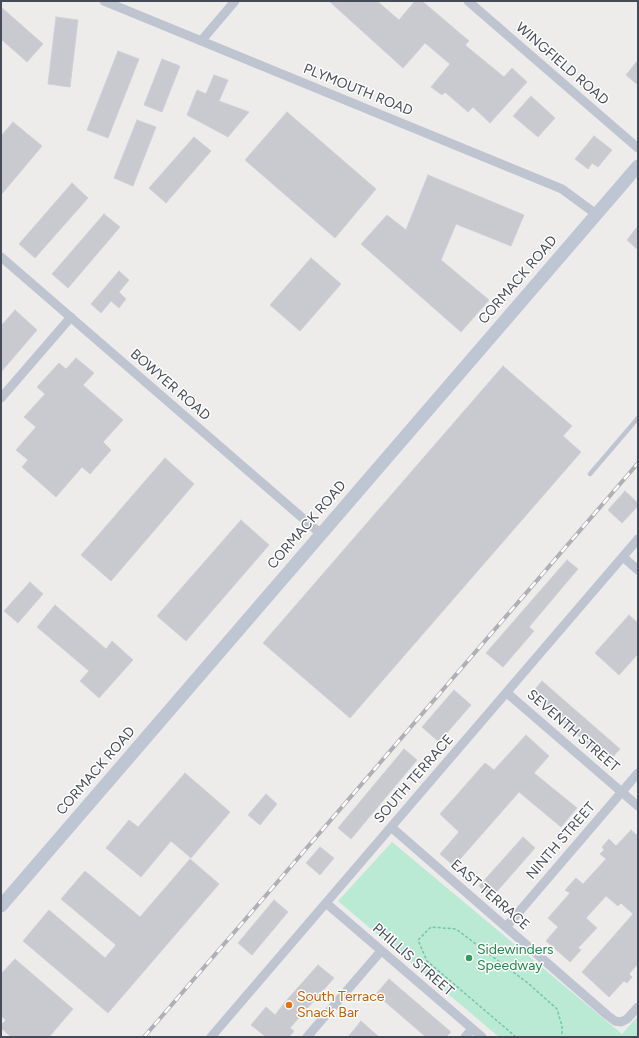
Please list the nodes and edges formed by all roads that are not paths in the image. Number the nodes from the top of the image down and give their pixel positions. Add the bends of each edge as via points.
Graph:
1 (104, 1) edge
2 (235, 1) edge
3 (468, 1) edge
4 (201, 41) junction
5 (638, 148) edge
6 (638, 166) edge
7 (596, 214) junction
8 (1, 257) edge
9 (71, 317) junction
10 (1, 398) edge
11 (638, 418) edge
12 (590, 474) dead end
13 (321, 534) junction
14 (638, 539) edge
15 (623, 557) junction
16 (638, 570) edge
17 (507, 693) junction
18 (638, 773) edge
19 (622, 792) junction
20 (638, 806) edge
21 (391, 828) junction
22 (326, 904) junction
23 (1, 906) edge
24 (506, 927) junction
25 (381, 951) junction
26 (638, 1007) edge
27 (472, 1029) junction
28 (211, 1037) edge
29 (307, 1037) edge
30 (465, 1037) edge
31 (482, 1037) edge

1 - 4 street, PLYMOUTH ROAD
2 - 4 street
3 - 5 street, WINGFIELD ROAD
4 - 7 street, PLYMOUTH ROAD via 562,189
6 - 7 street, CORMACK ROAD
7 - 13 street, CORMACK ROAD
8 - 9 street, BOWYER ROAD
9 - 10 street
9 - 13 street, BOWYER ROAD
11 - 12 lane
13 - 23 street, CORMACK ROAD
14 - 15 street, SOUTH TERRACE
15 - 16 street
15 - 17 street, SOUTH TERRACE
17 - 19 street, SEVENTH STREET
17 - 21 street, SOUTH TERRACE
18 - 19 street, NINTH STREET
19 - 20 street, SEVENTH STREET
19 - 24 street, NINTH STREET
21 - 22 street, SOUTH TERRACE
21 - 24 street, EAST TERRACE
22 - 25 street, PHILLIS STREET
22 - 28 street, SOUTH TERRACE
24 - 26 street, EAST TERRACE via 615,1021 627,1019
25 - 27 street, PHILLIS STREET
25 - 29 street
27 - 30 street
27 - 31 street, PHILLIS STREET

